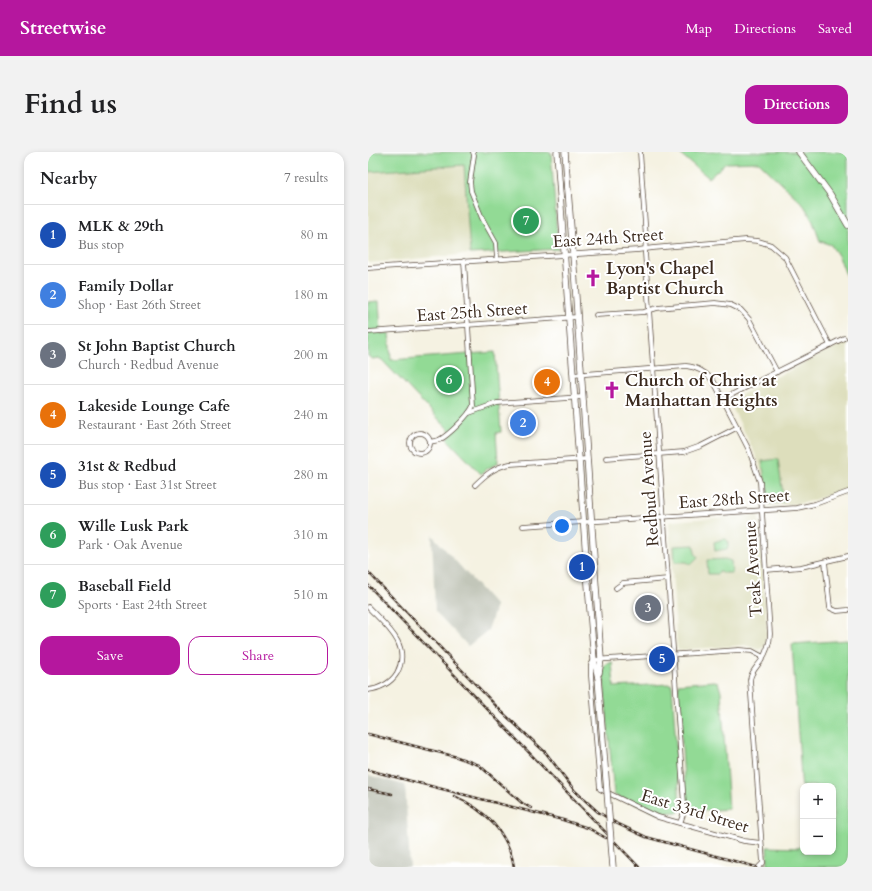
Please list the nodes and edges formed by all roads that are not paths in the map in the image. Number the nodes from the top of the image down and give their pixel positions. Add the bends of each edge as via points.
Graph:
1 (473, 152) edge
2 (557, 152) edge
3 (564, 152) edge
4 (640, 152) edge
5 (799, 152) edge
6 (848, 225) edge
7 (646, 249) junction
8 (565, 254) junction
9 (573, 254) junction
10 (497, 259) junction
11 (464, 261) junction
12 (368, 268) edge
13 (650, 310) junction
14 (596, 315) dead end
15 (577, 317) junction
16 (570, 318) junction
17 (468, 325) junction
18 (368, 332) edge
19 (844, 338) dead end
20 (830, 346) junction
21 (654, 368) junction
22 (776, 372) junction
23 (581, 374) junction
24 (573, 375) junction
25 (582, 397) junction
26 (575, 398) junction
27 (723, 399) junction
28 (469, 413) junction
29 (738, 427) junction
30 (430, 442) junction
31 (660, 454) junction
32 (606, 458) dead end
33 (587, 459) junction
34 (579, 460) junction
35 (475, 485) dead end
36 (848, 492) edge
37 (762, 511) junction
38 (664, 517) junction
39 (592, 521) junction
40 (584, 522) junction
41 (523, 526) dead end
42 (848, 556) edge
43 (825, 562) junction
44 (766, 570) junction
45 (668, 579) junction
46 (616, 588) dead end
47 (368, 607) edge
48 (848, 610) edge
49 (372, 612) junction
50 (368, 616) edge
51 (673, 654) junction
52 (763, 657) junction
53 (598, 659) junction
54 (368, 690) edge
55 (680, 823) junction
56 (761, 843) junction
57 (613, 867) edge
58 (759, 867) edge

1 - 10 street via 471,191 496,243
2 - 8 main road
3 - 9 main road
4 - 7 street, Redbud Avenue
5 - 6 main road via 830,194
7 - 9 street, East 24th Street
7 - 13 street, Redbud Avenue
7 - 20 street, East 24th Street via 746,240 764,243 776,249 785,257
8 - 9 street, East 24th Street
8 - 10 street, East 24th Street
8 - 16 main road
9 - 15 main road
10 - 11 street, East 24th Street
11 - 12 street, East 24th Street
11 - 17 street
13 - 14 street
13 - 21 street, Redbud Avenue
13 - 22 street via 719,303 736,307 752,323
15 - 16 street, East 25th Street
15 - 23 main road
16 - 17 street, East 25th Street
16 - 24 main road
17 - 18 street, East 25th Street
17 - 28 street via 473,402
19 - 20 street
20 - 22 street
21 - 23 street, Teak Avenue
21 - 27 street, Teak Avenue via 686,366 701,370 714,382
21 - 31 street, Redbud Avenue
22 - 27 street
23 - 24 street, Teak Avenue
23 - 25 main road
24 - 26 main road
25 - 26 street
25 - 33 main road
26 - 28 street via 497,403
26 - 34 main road
27 - 29 street, Teak Avenue
28 - 30 street via 444,437
29 - 31 street via 684,452
29 - 37 street, Teak Avenue via 757,470
30 - 30 street via 426,435 420,433 412,438 410,445 414,451 422,452 428,449
31 - 32 street
31 - 38 street, Redbud Avenue
33 - 34 street
33 - 39 main road
34 - 35 street via 500,466 486,474
34 - 40 main road
36 - 37 street, East 28th Street via 806,506
37 - 38 street, East 28th Street
37 - 44 street, Teak Avenue
38 - 39 street, East 28th Street
38 - 45 street, Redbud Avenue
39 - 40 street, East 28th Street
39 - 53 main road
40 - 41 street, East 28th Street
40 - 53 main road
42 - 43 street
43 - 44 street
43 - 48 street via 830,608 837,611
44 - 52 street, Teak Avenue via 770,634
45 - 46 street via 623,583
45 - 51 street, Redbud Avenue
47 - 49 street
49 - 50 street
49 - 54 street via 394,635 402,655 396,674 378,688
51 - 52 street via 746,650
51 - 53 street
51 - 55 street, Redbud Avenue via 684,804
52 - 56 street via 750,680
53 - 55 street, East 33rd Street via 592,665 591,680 600,789 658,817
53 - 57 main road, bridge
55 - 56 street, East 33rd Street via 744,841
56 - 58 street via 763,863

